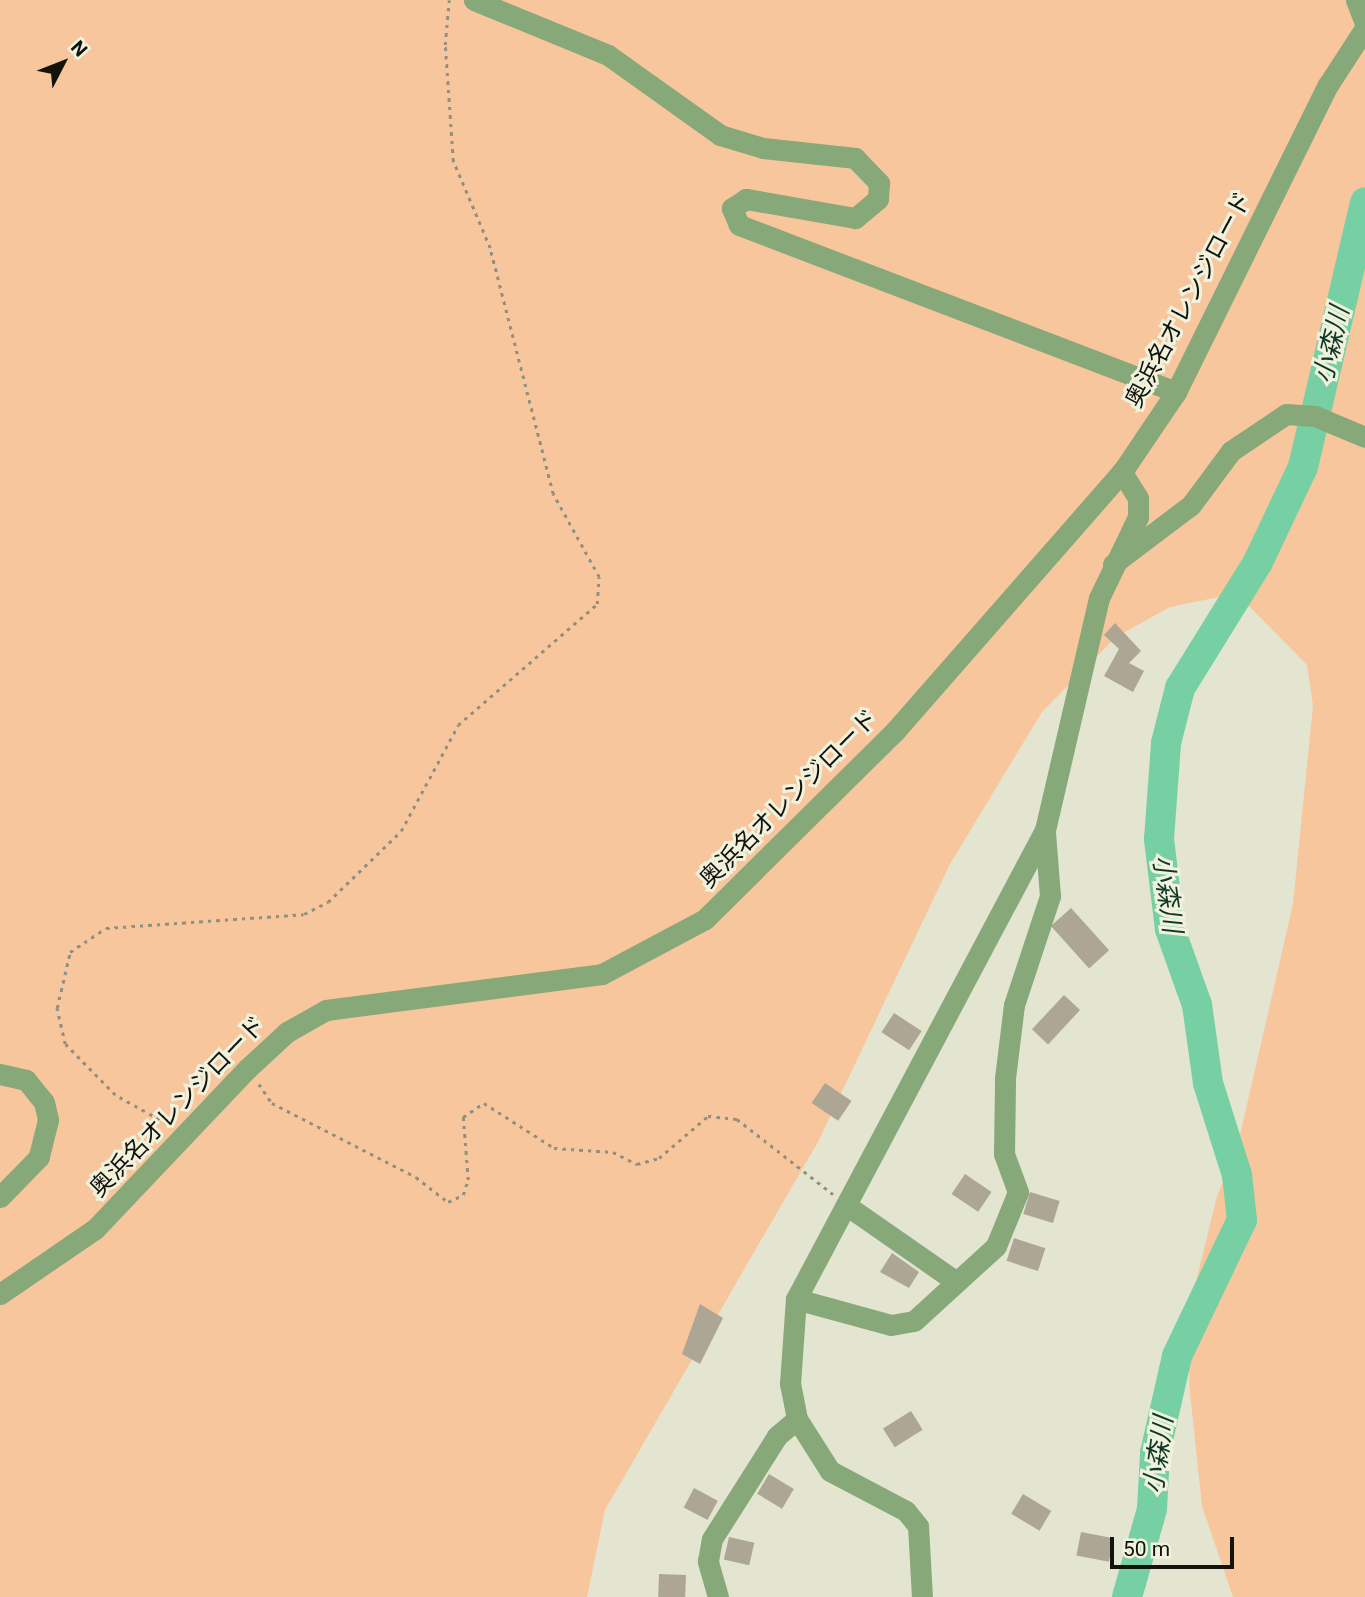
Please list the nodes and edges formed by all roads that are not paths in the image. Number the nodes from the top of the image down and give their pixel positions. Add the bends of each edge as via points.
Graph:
1 (474, 0) edge
2 (1356, 0) edge
3 (1365, 25) edge
4 (1176, 392) junction
5 (1365, 437) edge
6 (1122, 472) junction
7 (1113, 564) junction
8 (1045, 830) junction
9 (0, 1074) edge
10 (0, 1197) edge
11 (846, 1205) junction
12 (954, 1280) junction
13 (0, 1294) edge
14 (796, 1299) junction
15 (797, 1419) junction
16 (718, 1597) edge
17 (922, 1597) edge

1 - 4 street via 608,55 720,135 763,148 855,158 878,183 878,199 855,218 746,199 732,208 739,225
2 - 3 street
3 - 4 street, 奥浜名オレンジロード via 1328,85
4 - 6 street, 奥浜名オレンジロード
5 - 7 street via 1325,419 1286,414 1231,451 1191,505
6 - 7 street via 1138,498 1138,517
6 - 13 street, 奥浜名オレンジロード via 895,731 705,919 671,942 602,974 326,1010 287,1032 248,1068 94,1229
7 - 8 street via 1092,623
8 - 11 street
8 - 12 street via 1050,895 1014,1005 1005,1078 1004,1154 1018,1192 996,1246
9 - 10 street via 26,1080 44,1102 48,1120 39,1157
11 - 12 street
11 - 14 street
12 - 14 street via 928,1312 891,1325
14 - 15 street via 790,1384
15 - 16 street via 777,1436 712,1539 708,1561
15 - 17 street via 830,1471 906,1511 918,1526 926,1572

